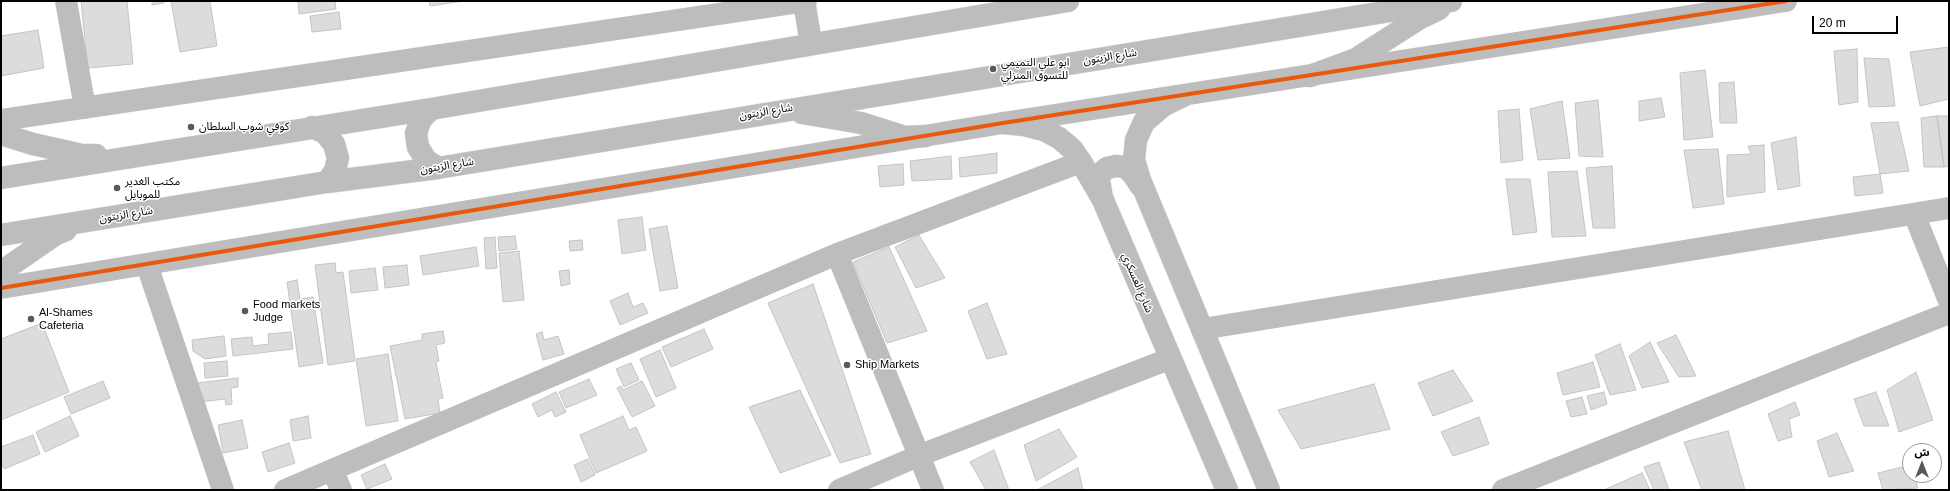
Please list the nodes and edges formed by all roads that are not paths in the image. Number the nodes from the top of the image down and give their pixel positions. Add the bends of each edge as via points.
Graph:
1 (66, 1) edge
2 (805, 1) edge
3 (1068, 1) edge
4 (1451, 1) edge
5 (1460, 1) edge
6 (1786, 1) edge
7 (811, 43) junction
8 (1310, 76) junction
9 (1183, 96) junction
10 (85, 108) junction
11 (431, 109) junction
12 (765, 113) junction
13 (1, 120) edge
14 (1003, 124) junction
15 (312, 127) junction
16 (1, 134) edge
17 (925, 136) junction
18 (141, 155) junction
19 (1082, 162) junction
20 (438, 168) junction
21 (1, 178) edge
22 (327, 182) junction
23 (1144, 191) junction
24 (1102, 200) junction
25 (1949, 208) edge
26 (1914, 214) junction
27 (82, 223) junction
28 (1, 235) edge
29 (837, 254) junction
30 (147, 265) junction
31 (1, 272) edge
32 (1, 288) edge
33 (1949, 301) edge
34 (1949, 313) edge
35 (1202, 329) junction
36 (1169, 359) junction
37 (918, 456) junction
38 (337, 480) edge
39 (223, 490) edge
40 (285, 490) edge
41 (840, 490) edge
42 (933, 490) edge
43 (1227, 490) edge
44 (1269, 490) edge
45 (1503, 490) edge

1 - 10 street
2 - 7 street
2 - 10 street
3 - 7 street
4 - 12 street, شارع الزيتون
5 - 8 street via 1420,18 1356,59
6 - 8 street
7 - 11 street
8 - 9 street
9 - 14 street
9 - 23 street via 1164,105 1144,122 1136,140 1134,160
10 - 13 street
11 - 15 street
11 - 20 street via 421,119 416,133 418,147 426,160
12 - 17 street via 801,113 832,117 905,137
12 - 20 street, شارع الزيتون
14 - 17 street
14 - 19 street, شارع العسكري via 1024,125 1044,130 1059,138
15 - 18 street
15 - 22 street via 325,133 334,144 338,158 335,171
16 - 18 street via 82,155
17 - 30 street
18 - 21 street
19 - 24 street, شارع العسكري
19 - 29 street
20 - 22 street, شارع الزيتون
22 - 27 street, شارع الزيتون
23 - 24 street via 1133,174 1125,167 1116,166 1101,173 1099,188
23 - 35 street
24 - 36 street, شارع العسكري
25 - 26 street
26 - 33 street
26 - 35 street
27 - 28 street
27 - 31 street via 56,234
29 - 37 street
29 - 38 street
30 - 32 street
30 - 39 street
34 - 45 street
35 - 44 street
36 - 37 street
36 - 43 street, شارع العسكري
37 - 41 street
37 - 42 street
38 - 40 street

